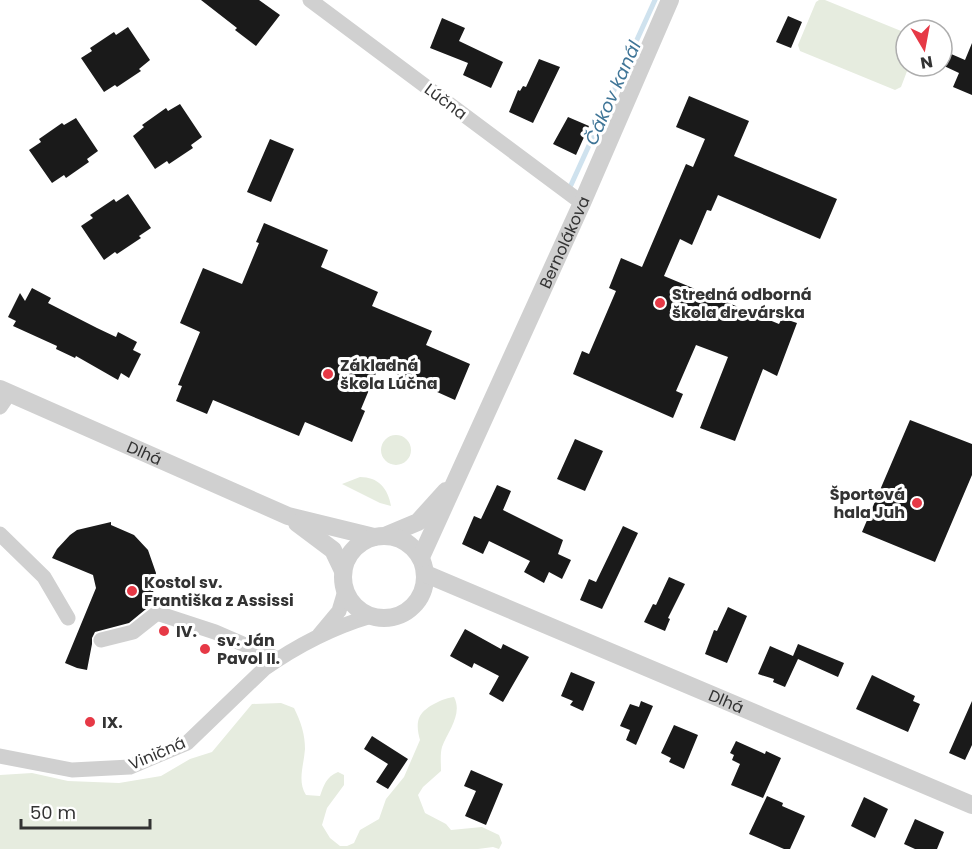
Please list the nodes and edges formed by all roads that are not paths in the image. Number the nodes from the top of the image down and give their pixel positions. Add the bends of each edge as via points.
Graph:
1 (310, 0) edge
2 (670, 0) edge
3 (582, 203) junction
4 (3, 397) edge
5 (456, 481) junction
6 (288, 516) junction
7 (0, 534) edge
8 (380, 536) junction
9 (423, 565) junction
10 (343, 571) junction
11 (345, 591) junction
12 (480, 595) junction
13 (417, 602) junction
14 (371, 616) junction
15 (68, 618) dead end
16 (315, 639) junction
17 (101, 640) dead end
18 (278, 659) junction
19 (0, 756) edge
20 (972, 805) edge

1 - 3 street, Lúčna
2 - 3 street, Bernolákova
3 - 5 street, Bernolákova
4 - 6 street, Dlhá
5 - 8 street via 418,522
5 - 9 street, Bernolákova
6 - 8 street
6 - 10 street via 333,550
7 - 15 street via 44,576
8 - 9 street via 407,542
8 - 10 street via 353,549
9 - 12 street, Dlhá
9 - 13 street via 426,584
10 - 11 street
11 - 14 street via 356,606
11 - 16 street via 339,611
12 - 13 street via 442,593
12 - 20 street, Dlhá
13 - 14 street via 410,610 391,618
14 - 16 street, Viničná
16 - 18 street, Viničná
17 - 18 street via 133,632 157,613
18 - 19 street, Viničná via 187,743 130,767 72,770

